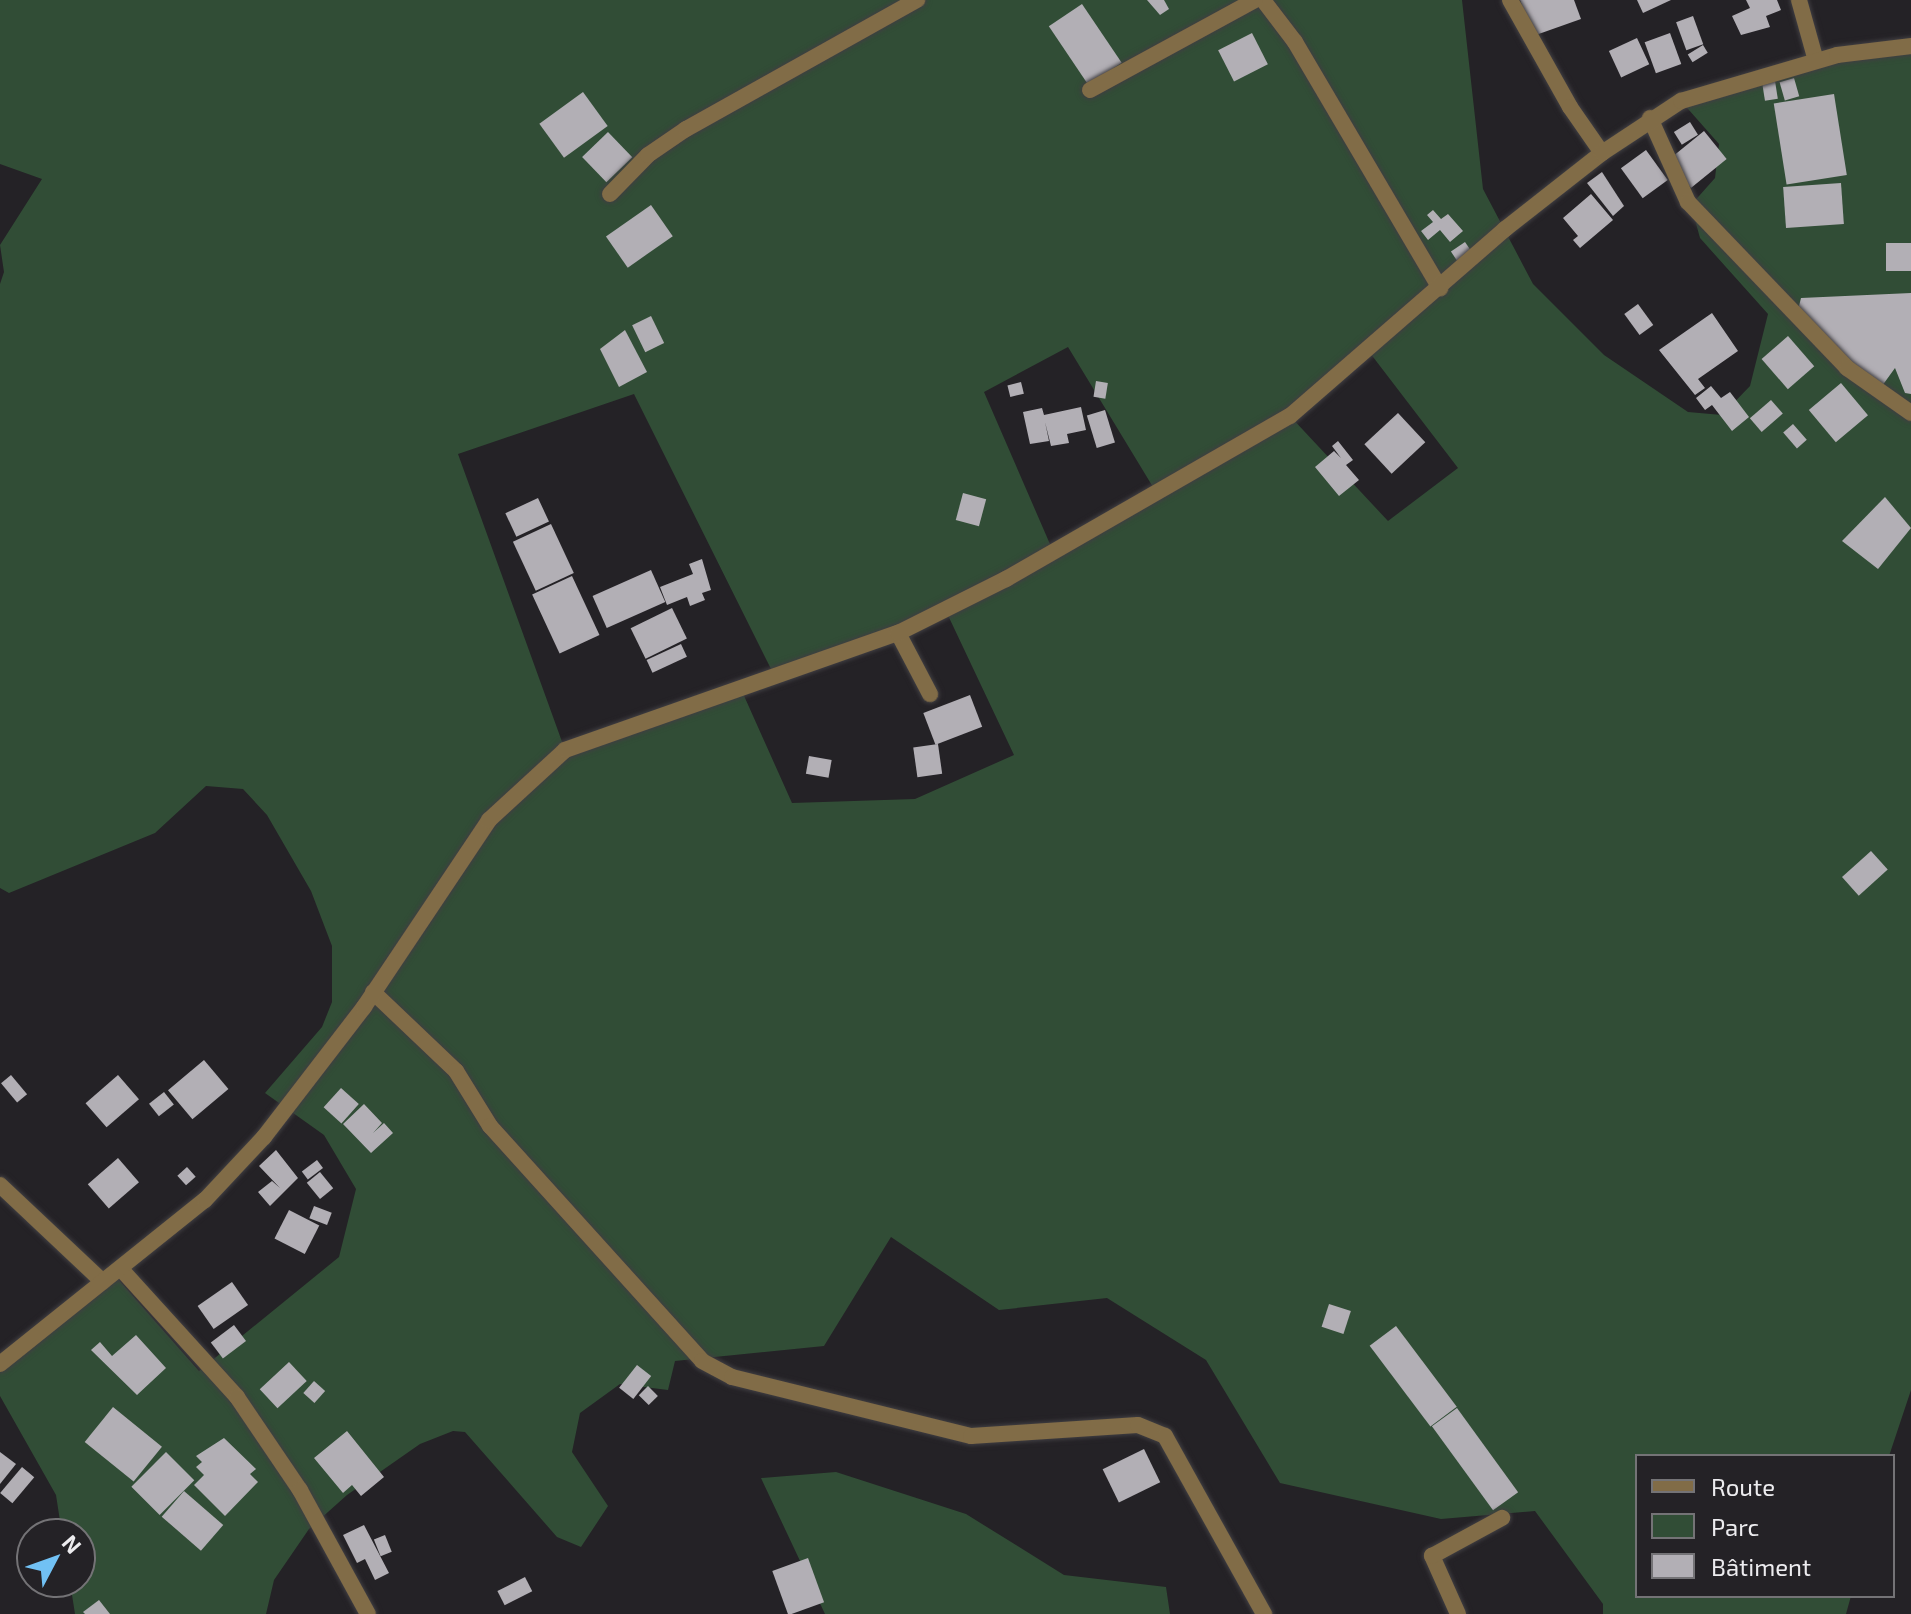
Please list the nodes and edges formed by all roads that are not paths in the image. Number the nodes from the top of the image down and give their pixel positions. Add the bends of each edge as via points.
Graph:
1 (917, 0) edge
2 (1255, 0) edge
3 (1263, 0) edge
4 (1510, 0) edge
5 (1799, 0) edge
6 (1911, 46) edge
7 (1816, 61) junction
8 (1090, 90) dead end
9 (1650, 118) junction
10 (1602, 153) junction
11 (610, 194) dead end
12 (1440, 288) junction
13 (1911, 413) edge
14 (898, 633) junction
15 (930, 694) dead end
16 (373, 992) junction
17 (0, 1185) edge
18 (121, 1269) junction
19 (103, 1282) junction
20 (0, 1364) edge
21 (1502, 1518) dead end
22 (368, 1614) edge
23 (1264, 1614) edge
24 (1458, 1614) edge

1 - 11 street via 686,129 648,155
2 - 8 street
3 - 12 street via 1295,42
4 - 10 street
5 - 7 street
6 - 7 street
7 - 9 street via 1681,101
9 - 10 street
9 - 13 street via 1688,202 1847,368
10 - 12 street
12 - 14 street via 1290,416 1006,579
14 - 15 street
14 - 16 street via 565,750 489,820
16 - 18 street via 264,1137 205,1200
16 - 23 street via 456,1071 490,1126 702,1361 732,1377 971,1436 1138,1425 1165,1436
17 - 19 street
18 - 19 street
18 - 22 street via 237,1397 300,1490
19 - 20 street
21 - 24 street via 1432,1556

